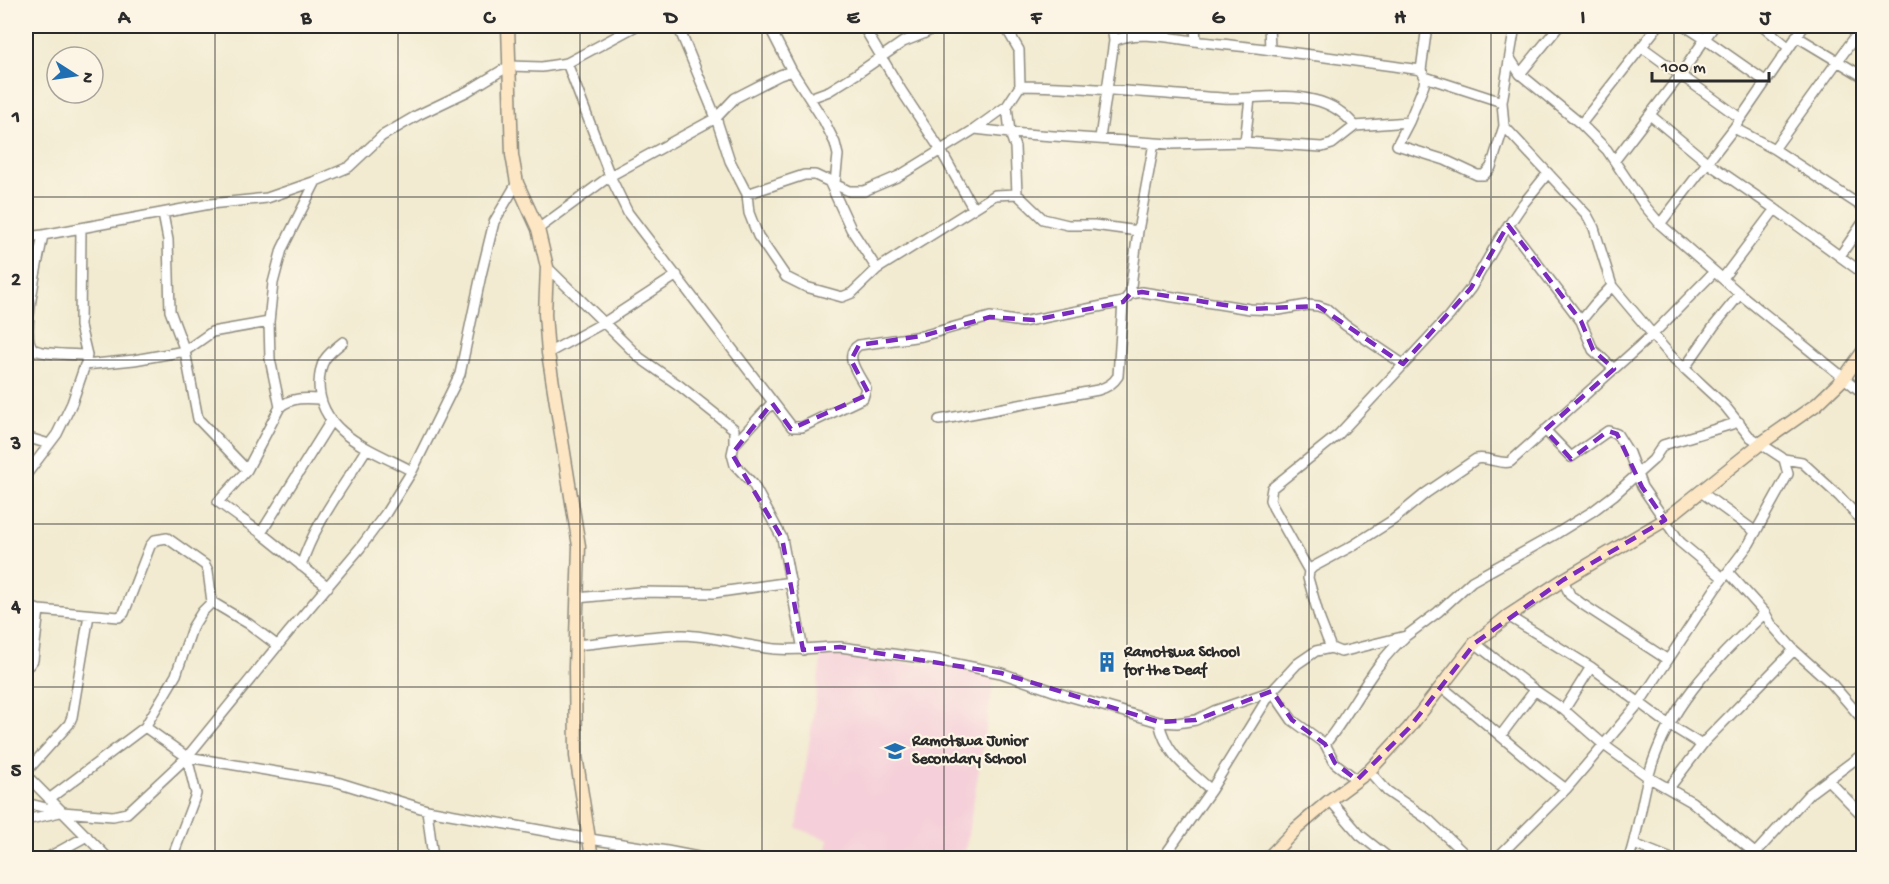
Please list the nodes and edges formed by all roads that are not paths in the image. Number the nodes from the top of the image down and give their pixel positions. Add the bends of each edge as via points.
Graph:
1 (508, 26) edge
2 (636, 26) edge
3 (678, 26) edge
4 (769, 26) edge
5 (863, 26) edge
6 (938, 26) edge
7 (1005, 26) edge
8 (1112, 26) edge
9 (1195, 26) edge
10 (1269, 26) edge
11 (1427, 26) edge
12 (1515, 26) edge
13 (1558, 26) edge
14 (1658, 26) edge
15 (1685, 26) edge
16 (1714, 26) edge
17 (1763, 26) edge
18 (1804, 26) edge
19 (1863, 26) edge
20 (1796, 36) junction
21 (1705, 39) junction
22 (1114, 40) junction
23 (1196, 41) junction
24 (1642, 47) junction
25 (1788, 47) junction
26 (1270, 49) junction
27 (880, 56) junction
28 (1511, 60) junction
29 (1838, 60) junction
30 (567, 63) junction
31 (509, 66) junction
32 (792, 71) junction
33 (1423, 74) junction
34 (1520, 74) junction
35 (1681, 74) junction
36 (1863, 77) edge
37 (1765, 81) junction
38 (1020, 86) junction
39 (1107, 88) junction
40 (810, 98) junction
41 (1250, 98) junction
42 (1502, 102) junction
43 (1007, 106) junction
44 (1650, 115) junction
45 (716, 118) junction
46 (1740, 118) junction
47 (1409, 122) junction
48 (1581, 124) junction
49 (1356, 126) junction
50 (1504, 126) junction
51 (1734, 128) junction
52 (975, 129) junction
53 (1010, 133) junction
54 (1100, 138) junction
55 (1245, 142) junction
56 (1154, 143) junction
57 (940, 149) junction
58 (1774, 149) junction
59 (1615, 160) junction
60 (1708, 164) junction
61 (1548, 173) junction
62 (610, 176) junction
63 (316, 181) junction
64 (832, 181) junction
65 (517, 183) junction
66 (747, 194) junction
67 (1017, 194) junction
68 (973, 208) junction
69 (1863, 208) edge
70 (1775, 209) junction
71 (163, 214) junction
72 (1863, 221) edge
73 (1660, 224) junction
74 (1508, 225) junction
75 (81, 228) junction
76 (538, 229) junction
77 (1138, 231) junction
78 (43, 235) junction
79 (26, 237) edge
80 (1840, 256) junction
81 (547, 267) junction
82 (877, 269) junction
83 (1714, 272) junction
84 (1863, 274) edge
85 (677, 275) junction
86 (1723, 278) junction
87 (1612, 286) junction
88 (1130, 294) junction
89 (1740, 294) junction
90 (28, 301) edge
91 (1123, 302) junction
92 (1581, 321) junction
93 (269, 322) junction
94 (605, 322) junction
95 (1653, 334) junction
96 (343, 342) dead end
97 (1863, 350) edge
98 (185, 351) junction
99 (548, 353) junction
100 (87, 355) junction
101 (1403, 364) junction
102 (85, 365) junction
103 (1614, 369) junction
104 (1684, 369) junction
105 (1844, 378) junction
106 (1863, 394) edge
107 (320, 399) junction
108 (772, 403) junction
109 (280, 407) junction
110 (939, 420) dead end
111 (330, 421) junction
112 (1739, 422) junction
113 (1545, 429) junction
114 (26, 437) edge
115 (49, 444) junction
116 (1761, 444) junction
117 (734, 445) junction
118 (367, 448) junction
119 (1784, 459) junction
120 (247, 470) junction
121 (412, 471) junction
122 (1636, 475) junction
123 (26, 476) edge
124 (1701, 492) junction
125 (1665, 520) junction
126 (1863, 523) edge
127 (1756, 532) junction
128 (261, 533) junction
129 (301, 566) junction
130 (1309, 572) junction
131 (1726, 575) junction
132 (1563, 580) junction
133 (791, 582) junction
134 (328, 587) junction
135 (577, 598) junction
136 (212, 602) junction
137 (26, 606) edge
138 (39, 610) junction
139 (1765, 613) junction
140 (88, 615) junction
141 (1508, 616) junction
142 (1406, 636) junction
143 (1475, 643) junction
144 (576, 645) junction
145 (278, 646) junction
146 (1331, 648) junction
147 (803, 650) junction
148 (1794, 650) junction
149 (1668, 660) junction
150 (26, 665) edge
151 (1591, 667) junction
152 (1442, 687) junction
153 (1535, 690) junction
154 (1272, 691) junction
155 (1640, 702) junction
156 (1564, 710) junction
157 (1159, 722) junction
158 (1863, 722) edge
159 (1668, 724) junction
160 (145, 727) junction
161 (1501, 735) junction
162 (1325, 744) junction
163 (1604, 745) junction
164 (1702, 745) junction
165 (1863, 753) edge
166 (187, 757) junction
167 (1369, 771) junction
168 (26, 774) edge
169 (1648, 777) junction
170 (1357, 780) junction
171 (1828, 780) junction
172 (1669, 788) junction
173 (1211, 789) junction
174 (1566, 789) junction
175 (49, 799) junction
176 (1330, 800) junction
177 (26, 802) edge
178 (428, 810) junction
179 (62, 812) junction
180 (1863, 817) edge
181 (26, 820) edge
182 (87, 836) junction
183 (590, 839) junction
184 (1634, 844) junction
185 (1754, 856) edge
186 (47, 858) edge
187 (108, 858) edge
188 (172, 858) edge
189 (433, 858) edge
190 (592, 858) edge
191 (703, 858) edge
192 (1162, 858) edge
193 (1268, 858) edge
194 (1389, 858) edge
195 (1469, 858) edge
196 (1497, 858) edge
197 (1629, 858) edge
198 (1669, 858) edge

1 - 31 street
2 - 30 street
3 - 45 street
4 - 32 street
5 - 27 street
6 - 27 street
7 - 38 street via 1019,50
8 - 22 street
9 - 23 street
10 - 26 street
11 - 33 street
12 - 28 street
13 - 34 street
14 - 24 street
15 - 21 street
16 - 21 street
17 - 25 street
18 - 20 street
19 - 29 street
20 - 25 street
20 - 29 street
21 - 35 street
21 - 37 street
22 - 23 street via 1155,36
22 - 39 street
23 - 26 street
24 - 35 street
24 - 48 street
25 - 37 street
26 - 33 street
27 - 40 street via 858,74
27 - 57 street
28 - 34 street
28 - 42 street
29 - 36 street
29 - 58 street
30 - 31 street
30 - 62 street
31 - 63 street via 382,136 349,167
31 - 65 street via 512,155
32 - 40 street
32 - 45 street via 735,98
33 - 42 street
33 - 47 street via 1424,85
34 - 48 street
35 - 44 street
35 - 46 street
37 - 46 street
38 - 39 street
38 - 43 street
39 - 41 street
39 - 54 street
40 - 64 street via 835,143 838,155
41 - 49 street via 1286,96 1314,100 1336,107
41 - 55 street
42 - 50 street
43 - 52 street
43 - 53 street
44 - 59 street
44 - 60 street
45 - 62 street
45 - 66 street via 730,161
46 - 51 street
47 - 49 street
47 - 50 street via 1397,145 1484,176 1491,167
48 - 59 street
49 - 55 street via 1322,147
50 - 61 street
51 - 58 street
51 - 60 street
52 - 53 street
52 - 57 street
53 - 54 street
53 - 67 street via 1015,147
54 - 56 street
55 - 56 street
56 - 77 street
57 - 64 street via 899,176 864,191 849,191
57 - 68 street
58 - 69 street
59 - 73 street
60 - 70 street
60 - 73 street
61 - 74 street
61 - 87 street via 1587,214
62 - 76 street
62 - 85 street via 628,213
63 - 71 street via 267,198
63 - 93 street via 282,249
64 - 66 street via 804,175
64 - 82 street via 851,229
65 - 76 street
65 - 121 street via 494,222 460,374
66 - 82 street via 758,237 786,277 795,283 842,297 852,293
67 - 68 street via 995,195
67 - 77 street via 1043,219
68 - 82 street
70 - 80 street
70 - 86 street
71 - 75 street
71 - 98 street via 168,240 170,311
72 - 80 street
73 - 83 street
74 - 92 street
74 - 101 street via 1471,288
75 - 78 street
75 - 100 street via 80,326
76 - 81 street
77 - 88 street
78 - 79 street
78 - 90 street
80 - 84 street
81 - 94 street
81 - 99 street
83 - 86 street
83 - 95 street
85 - 94 street
85 - 108 street
86 - 89 street
87 - 92 street
87 - 95 street
88 - 91 street
88 - 101 street via 1142,292 1250,309 1318,306
89 - 104 street
89 - 105 street
90 - 100 street via 30,345 34,349
91 - 108 street via 1022,322 990,317 922,336 859,345 852,351 851,360 866,388 863,398 796,428 788,425
91 - 110 street via 1118,376 1108,387
92 - 103 street via 1593,350
93 - 98 street via 212,332
93 - 109 street via 270,359
94 - 99 street
94 - 117 street via 640,358 732,426
95 - 103 street
95 - 104 street
96 - 107 street via 323,360
97 - 105 street
98 - 102 street
98 - 120 street via 198,419
99 - 135 street via 579,546
100 - 102 street
101 - 130 street via 1338,435 1272,488 1273,507
102 - 115 street via 72,403
103 - 113 street
104 - 112 street
105 - 106 street
105 - 116 street via 1817,404
107 - 109 street via 299,398
107 - 111 street
108 - 117 street
109 - 120 street
111 - 118 street
111 - 128 street
112 - 116 street
112 - 122 street via 1663,445
113 - 122 street via 1571,457 1612,431 1629,453
113 - 130 street via 1510,462 1476,459 1393,520
114 - 115 street
115 - 123 street
116 - 119 street
116 - 124 street
117 - 133 street via 735,465 753,484 782,538
118 - 121 street
118 - 129 street via 306,550
119 - 126 street via 1802,462
119 - 127 street via 1788,474
120 - 128 street via 218,502
121 - 134 street via 386,513
122 - 125 street
122 - 142 street via 1593,511 1472,581
124 - 125 street
124 - 127 street
125 - 131 street via 1680,542
125 - 132 street
127 - 131 street
128 - 129 street
129 - 134 street
130 - 146 street
131 - 139 street
131 - 149 street
132 - 141 street
132 - 149 street via 1576,600
133 - 135 street via 713,593 638,592
133 - 147 street
134 - 145 street
135 - 144 street
136 - 140 street via 205,565 167,538 160,538 150,546 122,615
136 - 145 street
136 - 160 street via 192,628 176,675
137 - 138 street
138 - 140 street
138 - 150 street via 33,660
139 - 148 street
139 - 159 street via 1694,687
140 - 168 street via 72,717
141 - 143 street
141 - 151 street
142 - 146 street via 1341,652
142 - 162 street via 1372,673
143 - 152 street
143 - 153 street
144 - 147 street via 682,635
144 - 183 street via 576,756
145 - 166 street
146 - 154 street via 1316,651 1297,664
147 - 157 street via 840,647 938,660 1001,673
148 - 158 street via 1832,684
148 - 164 street
149 - 155 street
151 - 155 street
151 - 156 street
152 - 161 street
152 - 167 street
153 - 156 street
153 - 161 street
154 - 157 street via 1196,720
154 - 162 street via 1292,720
154 - 173 street
155 - 159 street
155 - 163 street
156 - 163 street
157 - 173 street via 1173,756
159 - 164 street
159 - 169 street
160 - 166 street
160 - 175 street
161 - 174 street
162 - 170 street via 1335,763
163 - 169 street
163 - 174 street
164 - 172 street
165 - 171 street
166 - 178 street via 337,782
166 - 179 street via 127,813 112,816
166 - 188 street via 196,794
167 - 170 street
167 - 195 street
168 - 175 street
169 - 172 street
169 - 184 street
170 - 176 street
171 - 180 street
171 - 185 street via 1809,794
172 - 185 street via 1692,802
173 - 192 street
174 - 196 street
175 - 179 street
176 - 193 street
176 - 194 street via 1360,835
177 - 179 street
178 - 183 street
178 - 189 street
179 - 181 street
179 - 182 street
182 - 186 street
182 - 187 street
183 - 190 street
183 - 191 street
184 - 197 street
184 - 198 street

